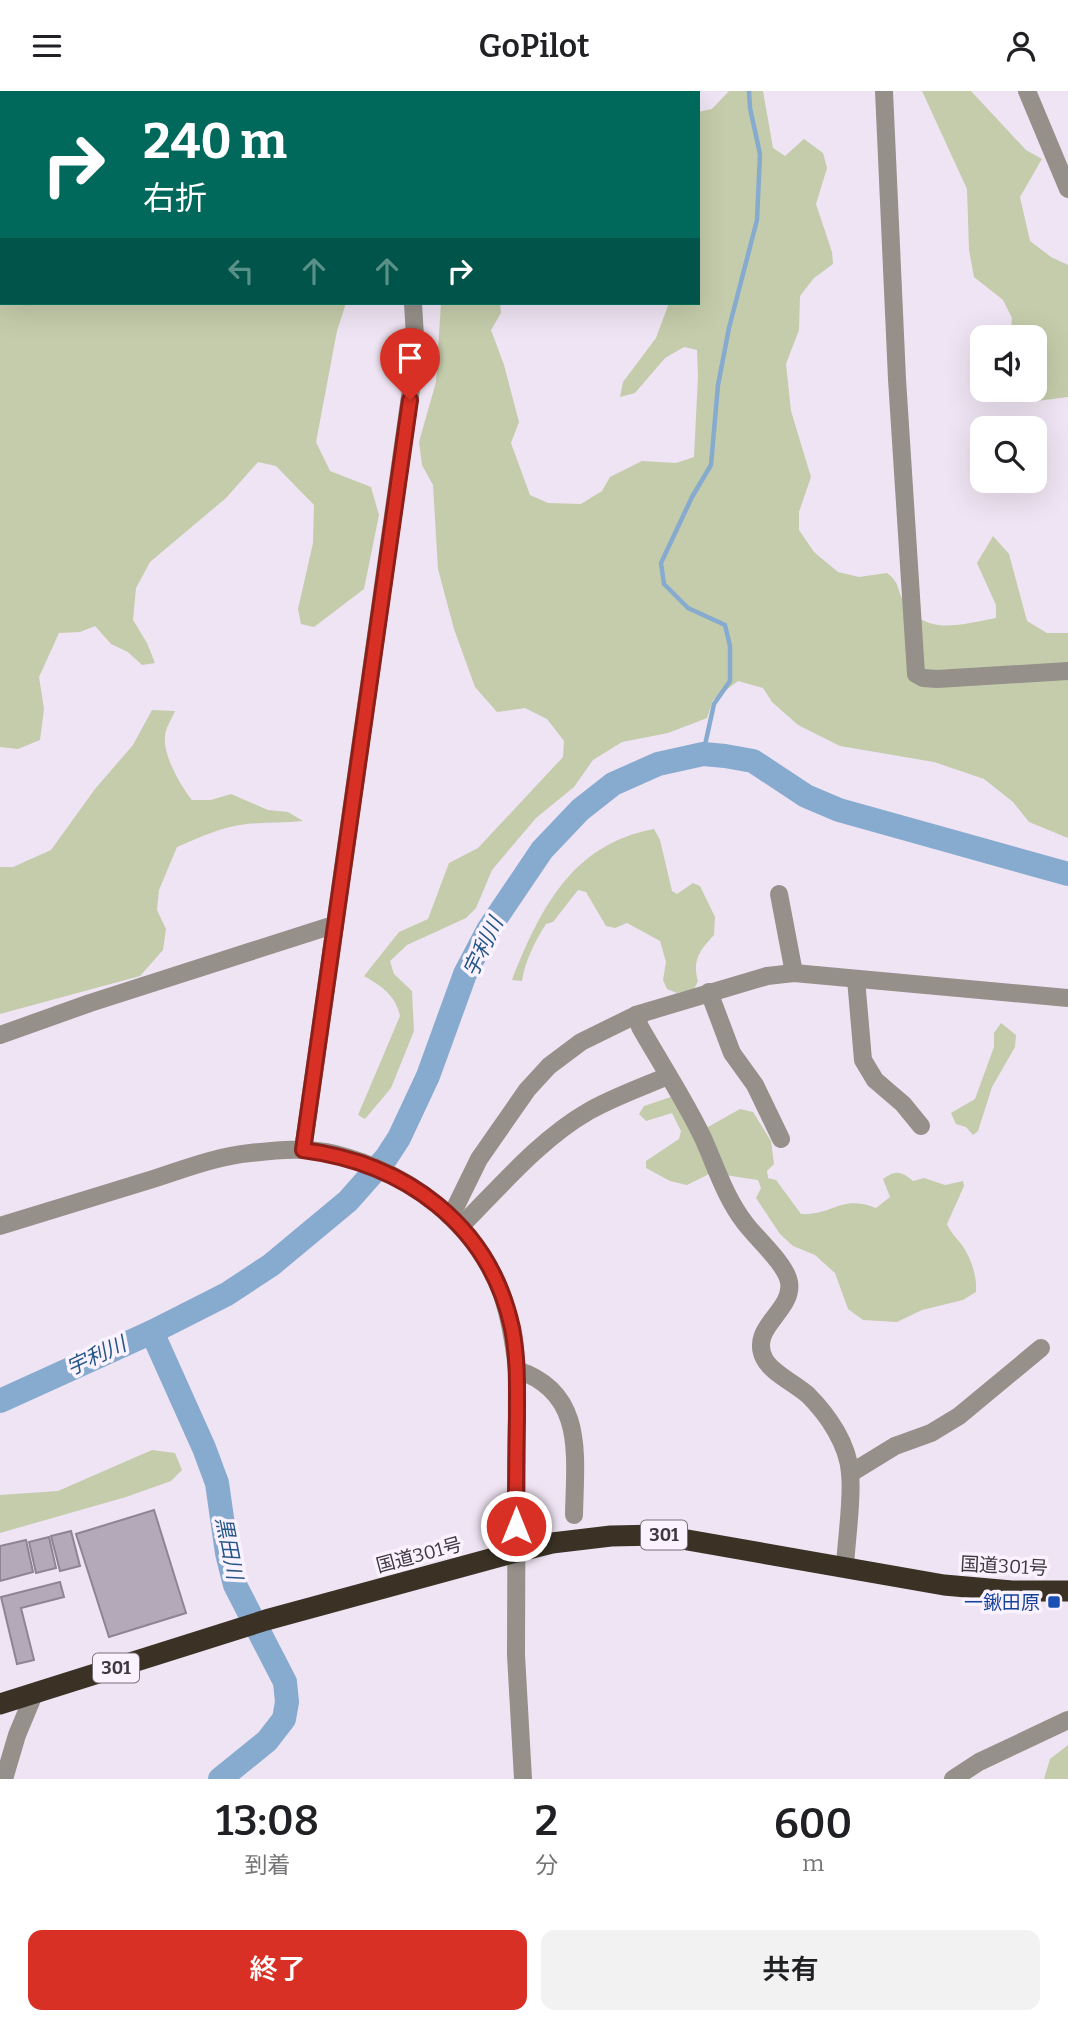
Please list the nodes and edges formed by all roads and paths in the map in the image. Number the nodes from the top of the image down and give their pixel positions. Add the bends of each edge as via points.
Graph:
1 (884, 91) edge
2 (1027, 91) edge
3 (1068, 189) edge
4 (413, 305) edge
5 (1068, 671) edge
6 (779, 894) dead end
7 (335, 926) junction
8 (793, 973) junction
9 (856, 979) junction
10 (709, 992) junction
11 (1068, 997) edge
12 (636, 1015) junction
13 (0, 1035) edge
14 (668, 1076) junction
15 (920, 1126) dead end
16 (781, 1139) dead end
17 (303, 1150) junction
18 (455, 1222) junction
19 (0, 1226) edge
20 (1041, 1348) dead end
21 (517, 1370) junction
22 (850, 1473) junction
23 (574, 1515) dead end
24 (516, 1552) junction
25 (845, 1568) junction
26 (1068, 1591) edge
27 (32, 1694) junction
28 (0, 1704) edge
29 (1068, 1720) edge
30 (4, 1779) edge
31 (523, 1779) edge
32 (953, 1779) edge

1 - 5 street via 916,674 937,679
2 - 3 street
4 - 7 street via 416,354
6 - 8 street
7 - 13 street
7 - 17 street
8 - 9 street
8 - 10 street
9 - 11 street
9 - 15 street via 863,1060 875,1080
10 - 12 street
10 - 16 street via 732,1053 755,1085
12 - 14 street
12 - 18 street via 581,1042 548,1066 527,1090 492,1138 456,1206
14 - 18 street via 589,1112 559,1132
14 - 22 street via 702,1136 731,1202 784,1270 789,1283 787,1296 762,1334 760,1348 765,1361 807,1395 832,1424
17 - 18 street via 378,1168 408,1183
17 - 19 street via 247,1153
18 - 21 street via 484,1260 500,1291 512,1329
20 - 22 street via 959,1416 931,1433 895,1445
21 - 23 street via 540,1380 570,1416
21 - 24 street
22 - 25 street
24 - 25 highway, 国道301号 / 301 via 552,1543 659,1535
24 - 27 highway, 国道301号 / 301 via 267,1620
24 - 31 street
25 - 26 highway, 国道301号 / 301 via 944,1585
27 - 28 highway, 国道301号 / 301
27 - 30 street
29 - 32 street

